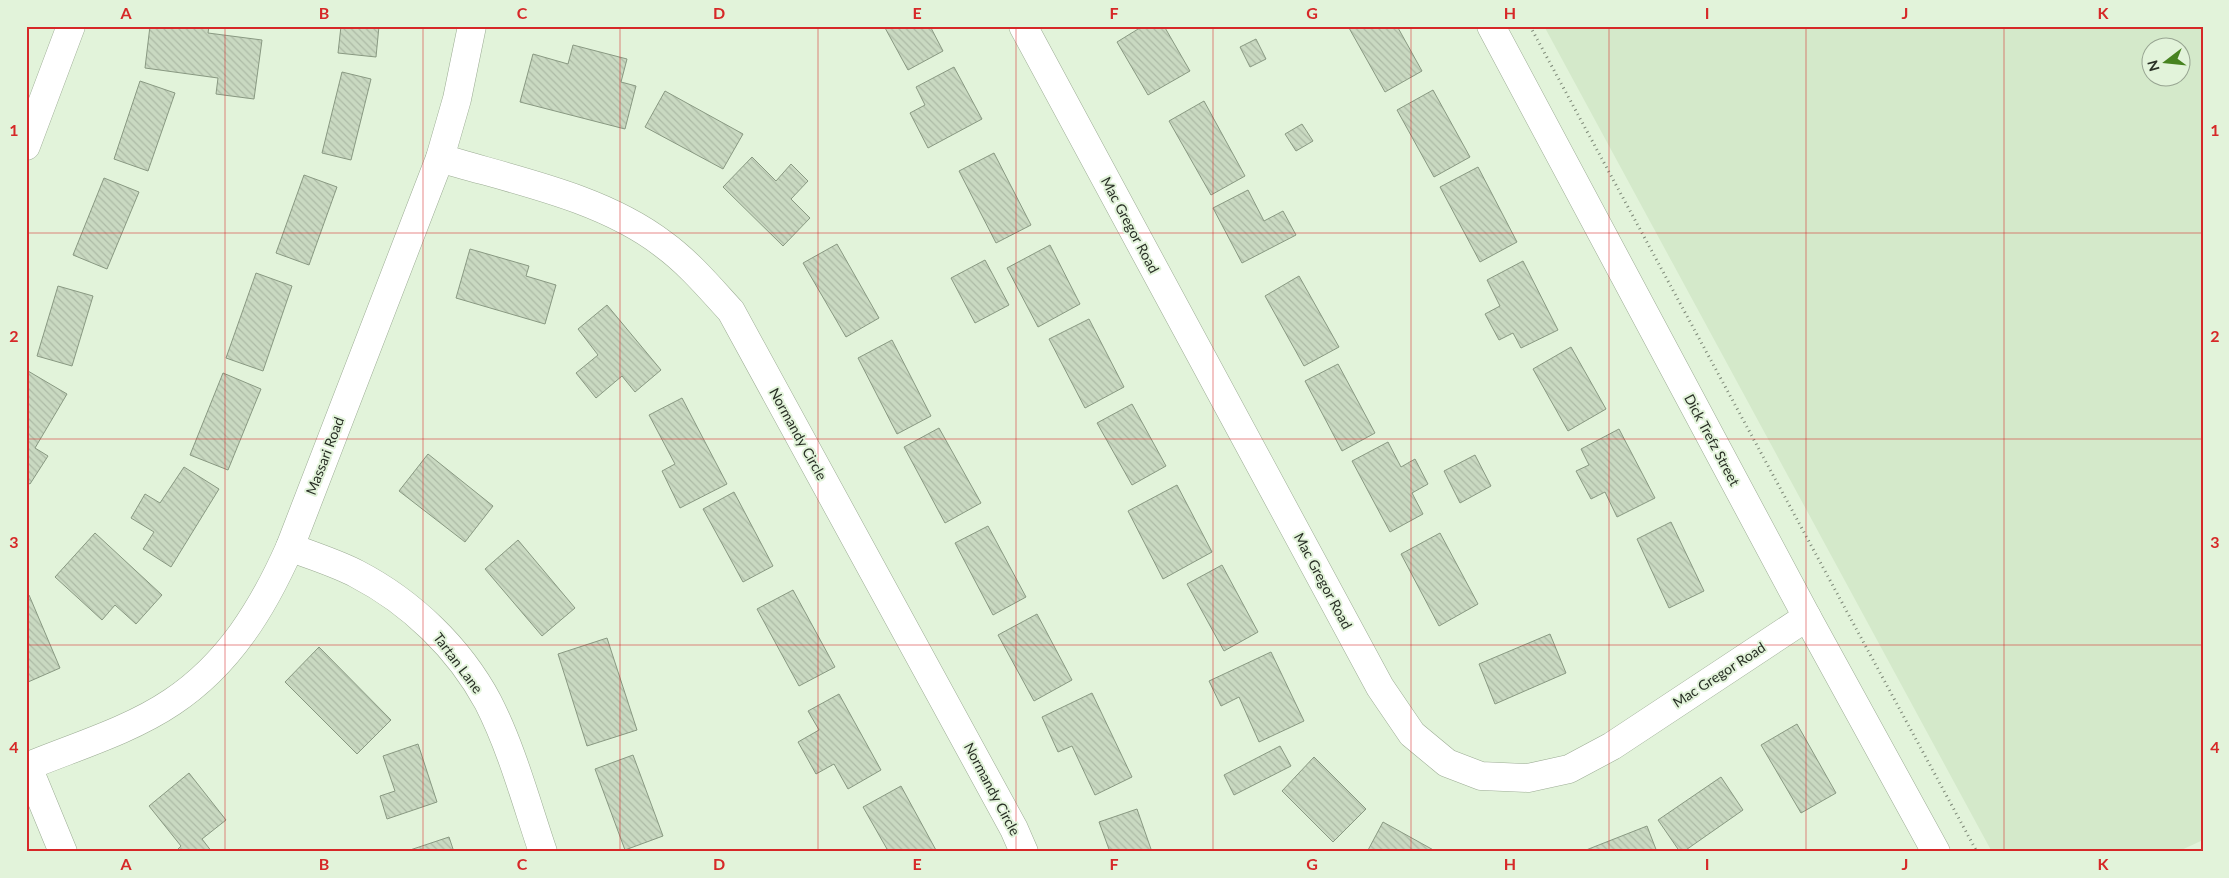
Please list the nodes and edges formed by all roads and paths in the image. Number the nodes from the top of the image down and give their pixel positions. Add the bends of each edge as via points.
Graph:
1 (72, 26) edge
2 (472, 26) edge
3 (1022, 26) edge
4 (1491, 26) edge
5 (1530, 26) edge
6 (26, 146) edge
7 (440, 158) junction
8 (290, 547) junction
9 (1807, 617) junction
10 (27, 767) edge
11 (64, 852) edge
12 (543, 852) edge
13 (1024, 852) edge
14 (1936, 852) edge
15 (1977, 852) edge

1 - 6 street
2 - 7 street, Massari Road via 457,99
3 - 9 street, Mac Gregor Road via 1380,686 1412,734 1447,763 1481,776 1528,778 1569,769 1612,746
4 - 9 street, Dick Trefz Street
5 - 15 path
7 - 8 street, Massari Road
7 - 13 street, Normandy Circle via 588,203 627,221 663,244 697,273 730,312
8 - 10 street, Massari Road via 273,587 242,636 207,676 172,703 133,723
8 - 12 street, Tartan Lane via 356,573 392,594 423,618 456,656 487,702 510,755
9 - 14 street, Dick Trefz Street
10 - 11 street

